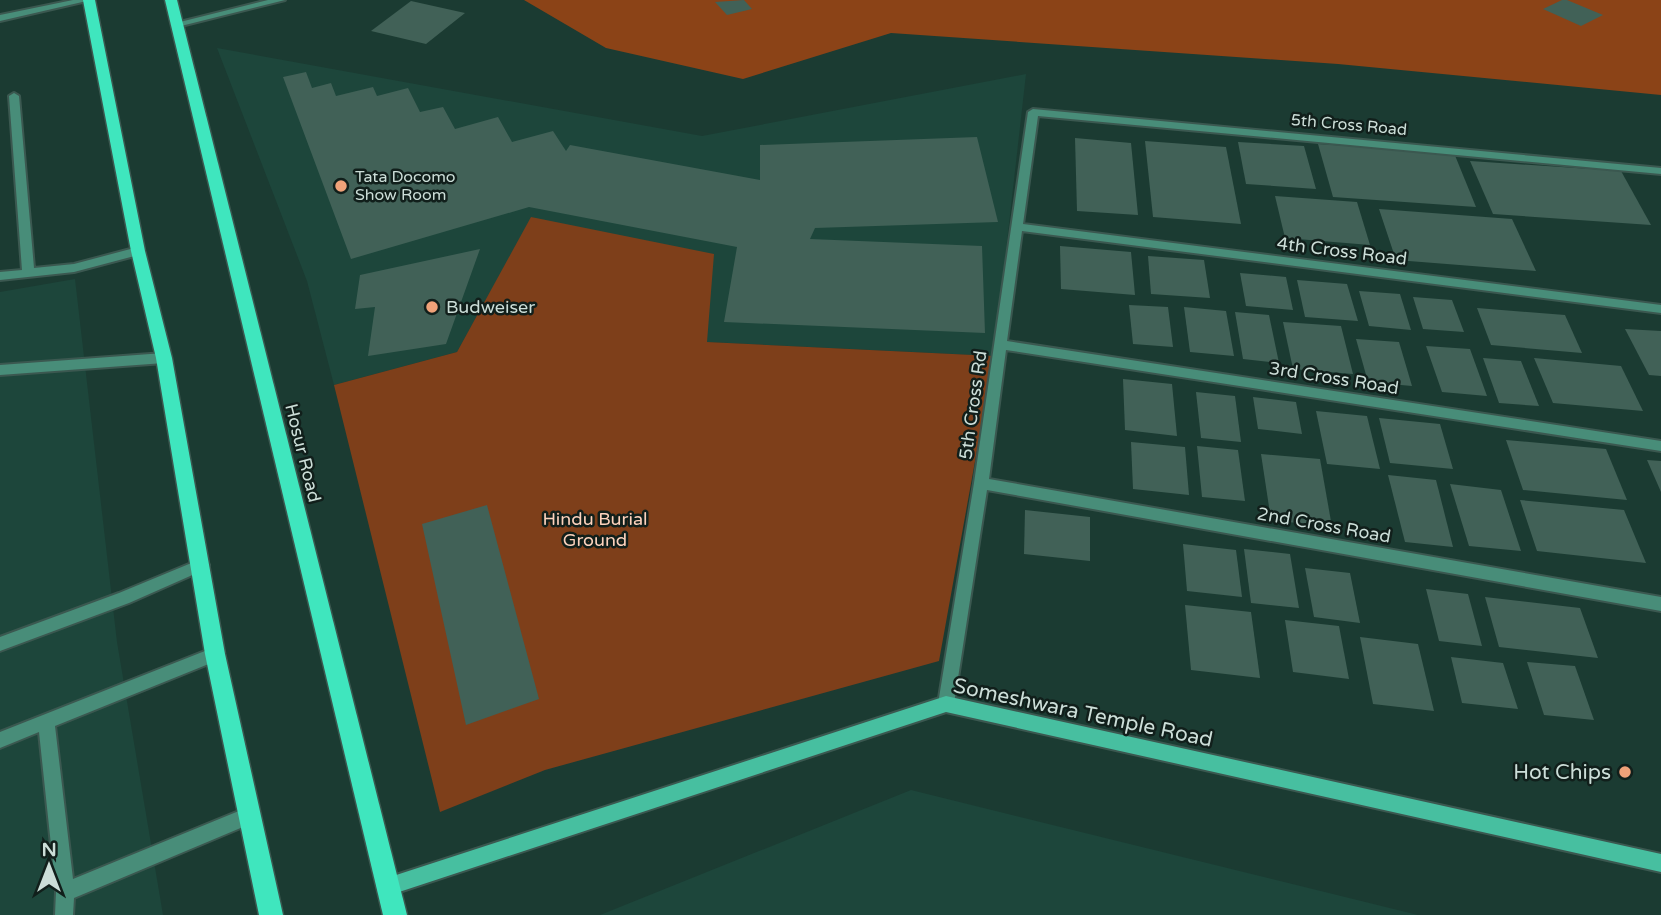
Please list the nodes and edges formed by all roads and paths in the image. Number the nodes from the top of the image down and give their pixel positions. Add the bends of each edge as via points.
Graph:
1 (87, 0) edge
2 (171, 0) edge
3 (280, 0) edge
4 (0, 18) edge
5 (177, 24) junction
6 (14, 96) dead end
7 (1033, 112) joint
8 (1661, 171) edge
9 (1018, 227) junction
10 (138, 251) junction
11 (28, 273) junction
12 (0, 276) edge
13 (1661, 309) edge
14 (1001, 345) junction
15 (164, 358) junction
16 (0, 370) edge
17 (1661, 446) edge
18 (981, 483) junction
19 (201, 565) junction
20 (1661, 604) edge
21 (0, 644) edge
22 (215, 654) junction
23 (946, 704) junction
24 (46, 722) junction
25 (0, 740) edge
26 (251, 814) junction
27 (1661, 863) edge
28 (387, 887) junction
29 (65, 892) junction
30 (64, 915) edge
31 (271, 915) edge
32 (395, 915) edge

1 - 4 street
1 - 10 main road
2 - 5 main road, Hosur Road
3 - 5 street
5 - 28 main road, Hosur Road
6 - 11 street
7 - 8 street, 5th Cross Road
7 - 9 street, 5th Cross Rd
9 - 13 street, 4th Cross Road
9 - 14 street, 5th Cross Rd
10 - 11 street via 74,268
10 - 15 main road
11 - 12 street
14 - 17 street, 3rd Cross Road
14 - 18 street, 5th Cross Rd
15 - 16 street
15 - 19 main road
18 - 20 street, 2nd Cross Road
18 - 23 street, 5th Cross Rd
19 - 21 street
19 - 22 main road
22 - 24 street
22 - 26 main road
23 - 27 street, Someshwara Temple Road
23 - 28 street, Someshwara Temple Road
24 - 25 street
24 - 29 street
26 - 29 street
26 - 31 main road
28 - 32 main road, Hosur Road
29 - 30 street

